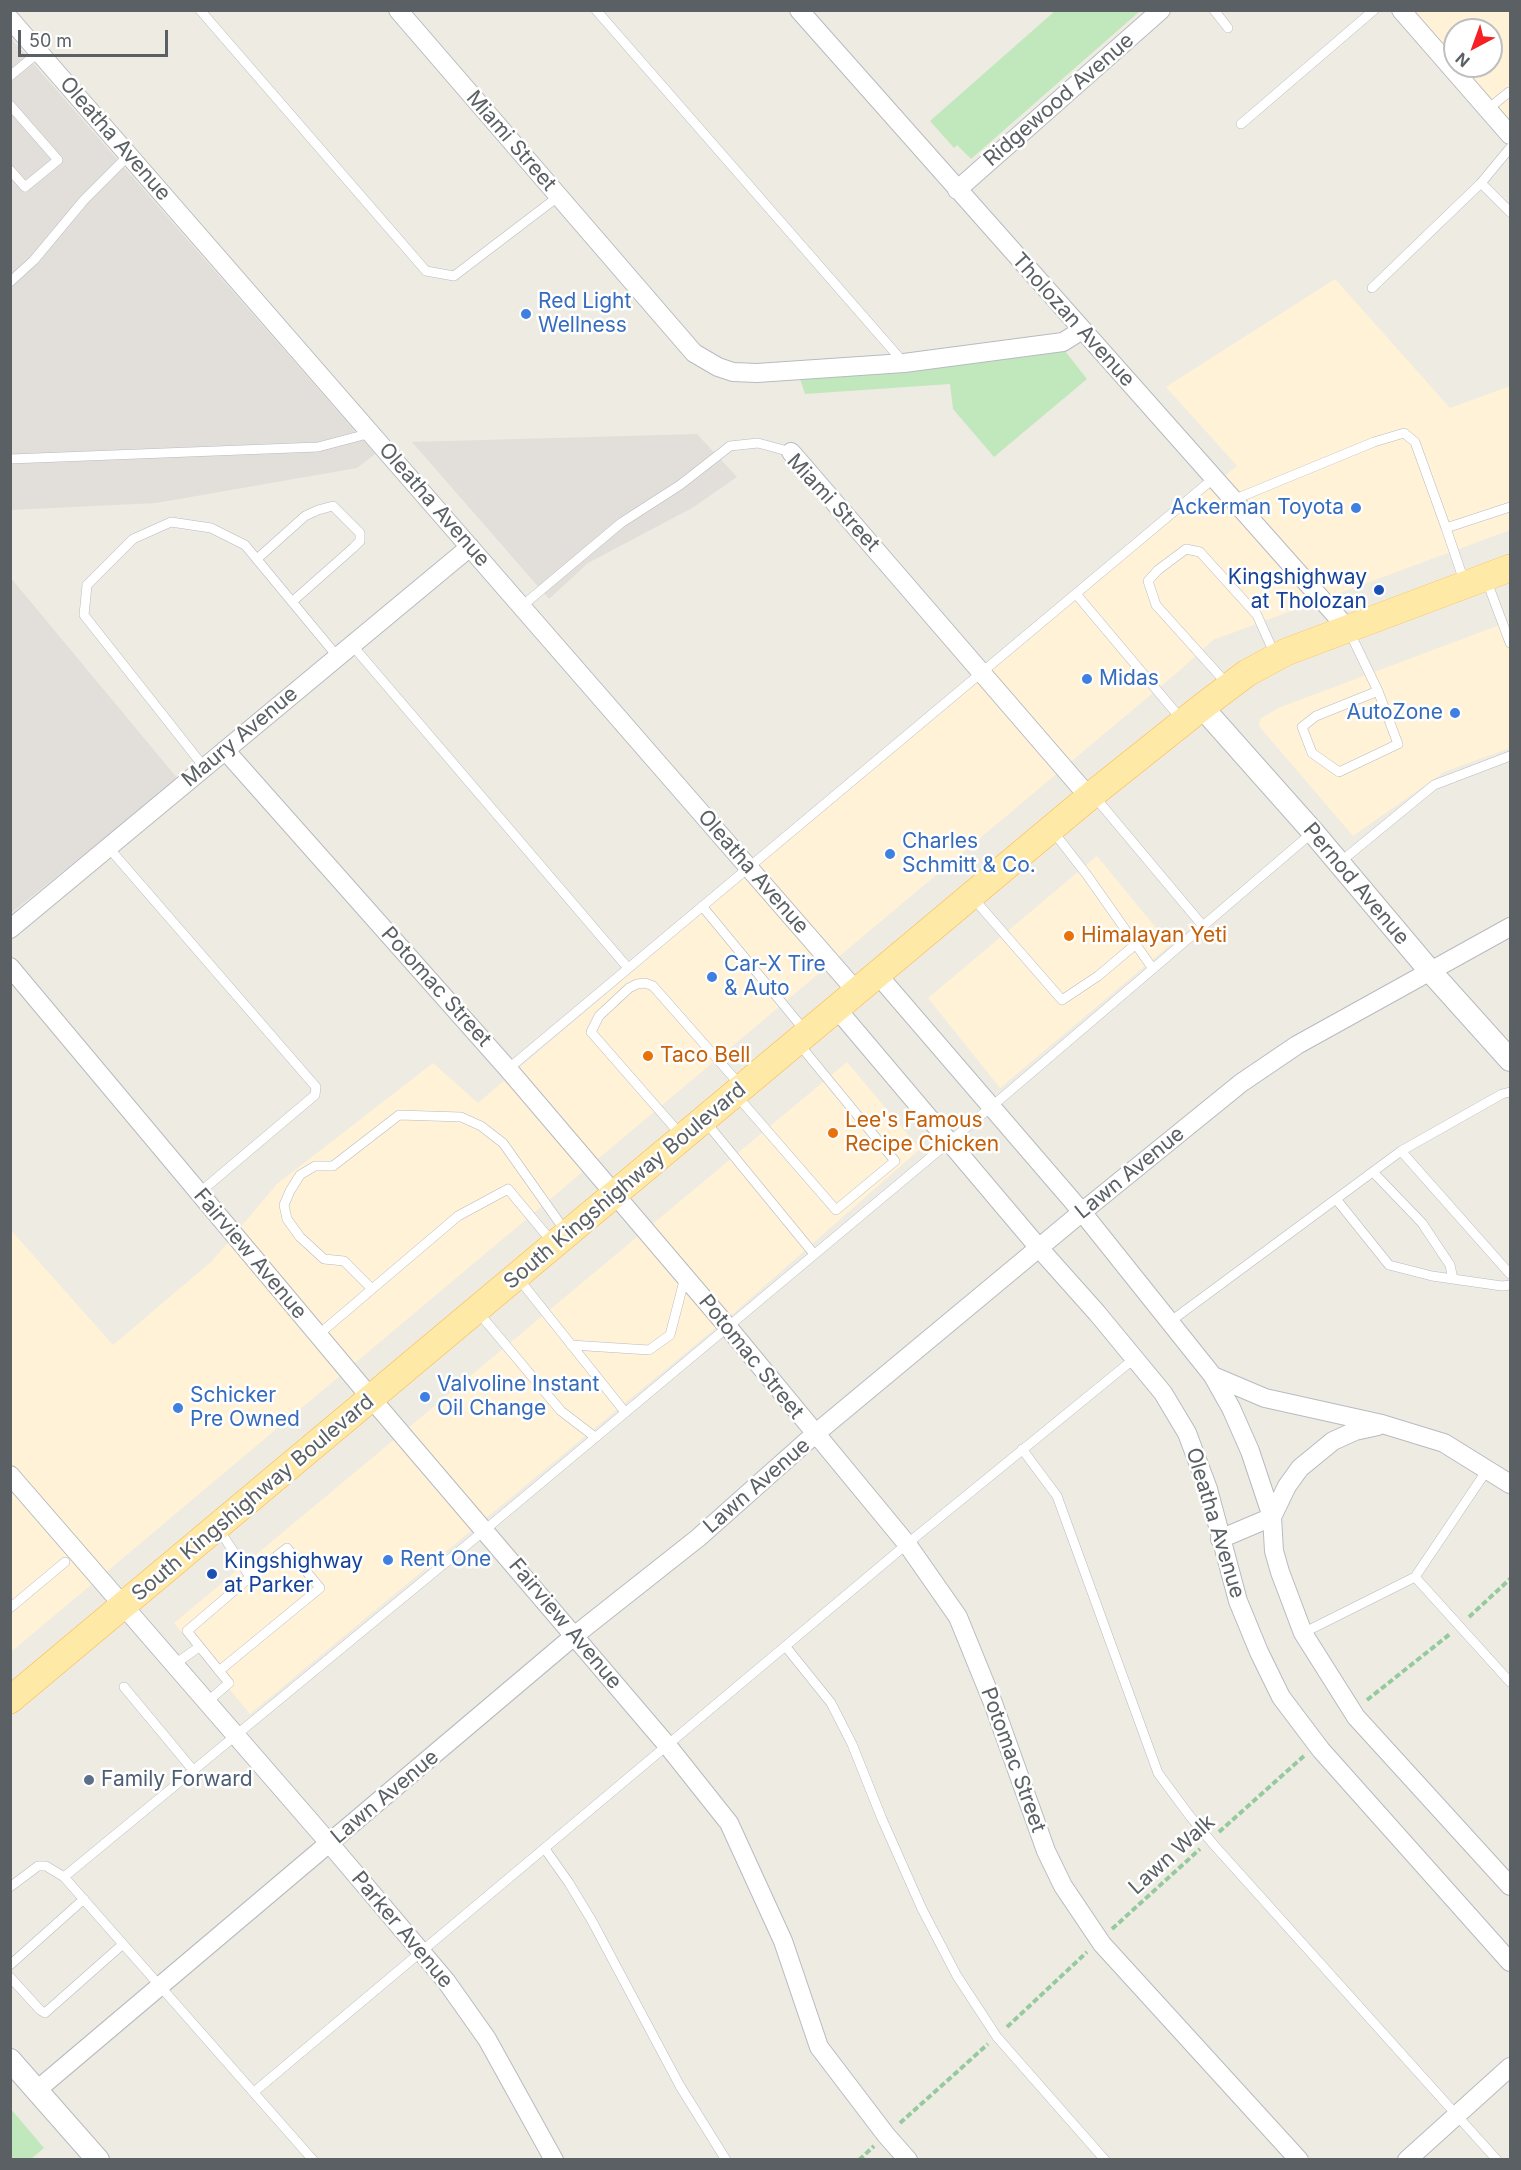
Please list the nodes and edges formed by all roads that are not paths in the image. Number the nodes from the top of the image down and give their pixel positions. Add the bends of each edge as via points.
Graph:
1 (200, 10) edge
2 (398, 10) edge
3 (596, 10) edge
4 (799, 10) edge
5 (1161, 10) edge
6 (1214, 10) edge
7 (1374, 10) edge
8 (1401, 10) edge
9 (10, 19) edge
10 (1228, 28) dead end
11 (39, 52) junction
12 (10, 76) edge
13 (1510, 94) edge
14 (10, 105) edge
15 (1488, 109) junction
16 (1241, 124) dead end
17 (1510, 135) edge
18 (1510, 148) edge
19 (129, 155) junction
20 (10, 170) edge
21 (1481, 183) junction
22 (957, 190) junction
23 (559, 196) junction
24 (1510, 212) edge
25 (10, 282) edge
26 (1372, 288) dead end
27 (1082, 330) junction
28 (904, 363) junction
29 (371, 433) junction
30 (791, 452) joint
31 (10, 459) edge
32 (1214, 478) junction
33 (1233, 500) junction
34 (1510, 507) edge
35 (1446, 528) junction
36 (470, 547) junction
37 (257, 559) junction
38 (1487, 576) edge
39 (1076, 594) junction
40 (293, 601) junction
41 (522, 606) junction
42 (1348, 629) junction
43 (1510, 643) edge
44 (344, 651) junction
45 (1276, 658) junction
46 (983, 672) junction
47 (1229, 687) junction
48 (1378, 691) junction
49 (1193, 714) junction
50 (225, 750) junction
51 (1510, 756) edge
52 (204, 767) junction
53 (1091, 796) junction
54 (1051, 829) junction
55 (1313, 832) junction
56 (108, 847) junction
57 (1339, 863) junction
58 (749, 867) junction
59 (971, 896) junction
60 (702, 906) junction
61 (1203, 926) junction
62 (1510, 927) edge
63 (10, 928) edge
64 (1136, 944) junction
65 (10, 967) edge
66 (628, 968) junction
67 (1153, 969) junction
68 (1430, 971) junction
69 (878, 975) junction
70 (847, 1000) junction
71 (802, 1038) junction
72 (1510, 1060) edge
73 (508, 1069) junction
74 (739, 1091) junction
75 (1510, 1092) edge
76 (991, 1106) junction
77 (704, 1120) junction
78 (683, 1138) junction
79 (948, 1142) junction
80 (1401, 1151) junction
81 (1373, 1172) junction
82 (199, 1192) junction
83 (615, 1194) junction
84 (1336, 1199) junction
85 (1082, 1212) junction
86 (561, 1239) junction
87 (1039, 1248) junction
88 (814, 1254) junction
89 (1510, 1274) edge
90 (517, 1276) junction
91 (685, 1276) junction
92 (1453, 1279) junction
93 (1510, 1285) edge
94 (372, 1289) junction
95 (476, 1310) junction
96 (1171, 1321) junction
97 (727, 1326) junction
98 (318, 1335) junction
99 (571, 1345) junction
100 (1136, 1358) junction
101 (1213, 1377) junction
102 (371, 1398) junction
103 (625, 1412) junction
104 (1382, 1424) junction
105 (815, 1434) junction
106 (595, 1437) junction
107 (1022, 1449) junction
108 (1487, 1470) junction
109 (10, 1475) edge
110 (1510, 1484) edge
111 (1272, 1517) junction
112 (218, 1527) junction
113 (485, 1530) junction
114 (1220, 1539) junction
115 (907, 1545) junction
116 (65, 1562) dead end
117 (250, 1577) junction
118 (1414, 1577) junction
119 (125, 1606) junction
120 (10, 1608) edge
121 (1303, 1633) junction
122 (574, 1636) junction
123 (200, 1647) junction
124 (786, 1647) junction
125 (175, 1664) junction
126 (219, 1671) junction
127 (1510, 1682) edge
128 (124, 1687) dead end
129 (12, 1696) edge
130 (207, 1702) junction
131 (236, 1734) junction
132 (667, 1745) junction
133 (193, 1770) junction
134 (330, 1844) junction
135 (544, 1849) junction
136 (64, 1877) junction
137 (1510, 1886) edge
138 (10, 1887) edge
139 (84, 1899) junction
140 (123, 1944) junction
141 (421, 1952) junction
142 (1510, 1962) edge
143 (10, 1965) edge
144 (10, 1977) edge
145 (160, 1984) junction
146 (10, 2060) edge
147 (1510, 2067) edge
148 (37, 2090) junction
149 (254, 2092) junction
150 (1456, 2115) junction
151 (98, 2160) edge
152 (313, 2160) edge
153 (554, 2160) edge
154 (726, 2160) edge
155 (909, 2160) edge
156 (1105, 2160) edge
157 (1299, 2160) edge
158 (1407, 2160) edge
159 (1497, 2160) edge

1 - 23 lane via 426,271 454,276
2 - 23 street, Miami Street
3 - 28 lane
4 - 22 street, Tholozan Avenue
5 - 22 street, Ridgewood Avenue
6 - 10 lane
7 - 16 lane
8 - 15 street
9 - 11 street, Oleatha Avenue
11 - 12 lane
11 - 19 street, Oleatha Avenue
13 - 15 lane
14 - 20 lane via 58,160 25,187
15 - 17 street
18 - 21 lane
19 - 25 lane
19 - 29 street, Oleatha Avenue
21 - 24 lane
21 - 26 lane
22 - 27 street, Tholozan Avenue
23 - 28 street, Miami Street via 694,353 718,368 757,373
27 - 28 street, Miami Street via 1063,342
27 - 32 street, Tholozan Avenue
29 - 31 lane via 318,447
29 - 36 street, Oleatha Avenue
30 - 41 lane, Miami Street via 758,443 730,446 680,486 621,524
30 - 46 street, Miami Street
32 - 33 street, Tholozan Avenue
32 - 39 lane
33 - 35 lane via 1404,433 1415,442
33 - 42 street, Tholozan Avenue
34 - 35 lane
35 - 38 lane
36 - 41 street, Oleatha Avenue
36 - 44 street, Maury Avenue
37 - 40 lane
37 - 40 lane via 305,516 333,506 360,533 360,541
37 - 52 lane via 245,545 211,528 171,522 133,539 87,585 84,615
38 - 42 main road, South Kingshighway Boulevard
38 - 43 lane
39 - 46 lane
39 - 49 lane
40 - 44 lane
41 - 58 street, Oleatha Avenue
42 - 45 main road, South Kingshighway Boulevard
42 - 48 lane
44 - 50 street, Maury Avenue
44 - 66 lane
45 - 47 main road, South Kingshighway Boulevard
45 - 47 lane via 1257,615 1200,552 1186,549 1148,581 1156,605
46 - 53 street, Miami Street
46 - 58 lane
47 - 49 main road, South Kingshighway Boulevard
48 - 48 lane via 1398,744 1339,772 1312,753 1302,727 1316,716
49 - 53 main road, South Kingshighway Boulevard
49 - 55 street, Pernod Avenue
50 - 52 street, Maury Avenue
50 - 73 street, Potomac Street
51 - 57 lane via 1434,785
52 - 56 street, Maury Avenue
53 - 54 main road, South Kingshighway Boulevard
53 - 61 lane
54 - 59 main road, South Kingshighway Boulevard
54 - 64 lane
55 - 57 street, Pernod Avenue
55 - 61 lane
56 - 63 street, Maury Avenue
56 - 82 lane via 316,1088 315,1095
57 - 68 street, Pernod Avenue
58 - 60 lane
58 - 70 street, Oleatha Avenue
59 - 64 lane via 1062,1000
59 - 69 main road, South Kingshighway Boulevard
60 - 66 lane
60 - 71 lane
61 - 67 lane
62 - 68 street, Lawn Avenue
64 - 67 lane
65 - 82 street, Fairview Avenue
66 - 73 lane
67 - 76 lane
68 - 72 street, Pernod Avenue
68 - 85 street, Lawn Avenue via 1297,1045 1241,1083
69 - 70 main road, South Kingshighway Boulevard
69 - 76 street
70 - 71 main road, South Kingshighway Boulevard
70 - 79 street, Oleatha Avenue
71 - 74 main road, South Kingshighway Boulevard
71 - 74 lane via 850,1107 895,1161 836,1210
73 - 83 street, Potomac Street
74 - 77 main road, South Kingshighway Boulevard
74 - 78 lane via 653,986 645,983 629,988 599,1016 591,1032
75 - 80 lane
76 - 79 lane
76 - 85 street
77 - 78 main road, South Kingshighway Boulevard
77 - 88 lane
78 - 83 main road, South Kingshighway Boulevard
79 - 87 street, Oleatha Avenue
79 - 88 lane
80 - 81 lane
80 - 89 lane
81 - 84 lane
81 - 92 lane via 1422,1223 1449,1265
82 - 98 street, Fairview Avenue
83 - 86 main road, South Kingshighway Boulevard
83 - 91 street, Potomac Street
84 - 92 lane via 1389,1265
84 - 96 lane
85 - 87 street, Lawn Avenue
85 - 96 street
86 - 90 main road, South Kingshighway Boulevard
86 - 94 lane via 508,1189 458,1216
86 - 94 lane via 503,1143 481,1126 460,1117 399,1115 333,1166 315,1166 300,1175 284,1205 287,1219 300,1237 324,1259 344,1261
87 - 100 street, Oleatha Avenue
87 - 105 street, Lawn Avenue
88 - 97 lane
90 - 95 main road, South Kingshighway Boulevard
90 - 99 lane
91 - 97 street, Potomac Street
91 - 99 lane via 670,1335 649,1350
92 - 93 lane
94 - 98 lane
95 - 102 main road, South Kingshighway Boulevard
95 - 106 lane via 561,1411
96 - 101 street
97 - 103 lane
97 - 105 street, Potomac Street
98 - 102 street, Fairview Avenue
99 - 103 lane
100 - 107 lane
100 - 114 street, Oleatha Avenue via 1187,1433 1208,1489
101 - 104 street via 1265,1398
101 - 111 street via 1250,1451
102 - 112 main road, South Kingshighway Boulevard
102 - 113 street, Fairview Avenue
103 - 106 lane
104 - 108 street via 1444,1443
104 - 111 street via 1333,1441 1315,1455 1287,1486
105 - 115 street, Potomac Street
105 - 122 street, Lawn Avenue via 698,1538
106 - 113 lane
107 - 115 lane
107 - 150 lane via 1057,1496 1158,1773 1211,1840
108 - 110 street
108 - 118 lane
109 - 119 street, Parker Avenue
111 - 114 street
111 - 121 street via 1280,1572
112 - 117 lane
112 - 119 main road, South Kingshighway Boulevard
113 - 122 street, Fairview Avenue
113 - 131 lane
114 - 142 street, Oleatha Avenue via 1238,1601 1281,1697 1316,1744
115 - 124 lane
115 - 157 street, Potomac Street via 958,1617 1046,1851 1063,1886 1100,1940
116 - 120 lane
117 - 123 lane via 187,1631
117 - 126 lane via 287,1548 320,1588
118 - 121 lane
118 - 127 lane
119 - 125 street, Parker Avenue
119 - 129 main road, South Kingshighway Boulevard
121 - 137 street via 1353,1711
122 - 132 street, Fairview Avenue
122 - 134 street, Lawn Avenue
123 - 125 lane
123 - 126 lane
124 - 132 lane
124 - 156 lane via 831,1703 922,1909 957,1976 997,2037
125 - 130 street, Parker Avenue
126 - 130 lane via 229,1683
128 - 133 lane
130 - 131 street, Parker Avenue
131 - 133 lane
131 - 134 street, Parker Avenue
132 - 135 lane
132 - 155 street, Fairview Avenue via 729,1823 783,1941 819,2047
133 - 136 lane
134 - 141 street, Parker Avenue
134 - 145 street, Lawn Avenue
135 - 141 lane
135 - 154 lane via 592,1921 680,2086
136 - 138 lane via 39,1866
136 - 139 lane
139 - 140 lane
139 - 143 lane
140 - 144 lane via 45,2013
140 - 145 lane
141 - 149 lane
141 - 153 street, Parker Avenue via 487,2039
145 - 148 street, Lawn Avenue
145 - 149 lane
146 - 148 street
147 - 150 street
148 - 151 street
149 - 152 lane
150 - 158 street
150 - 159 lane

